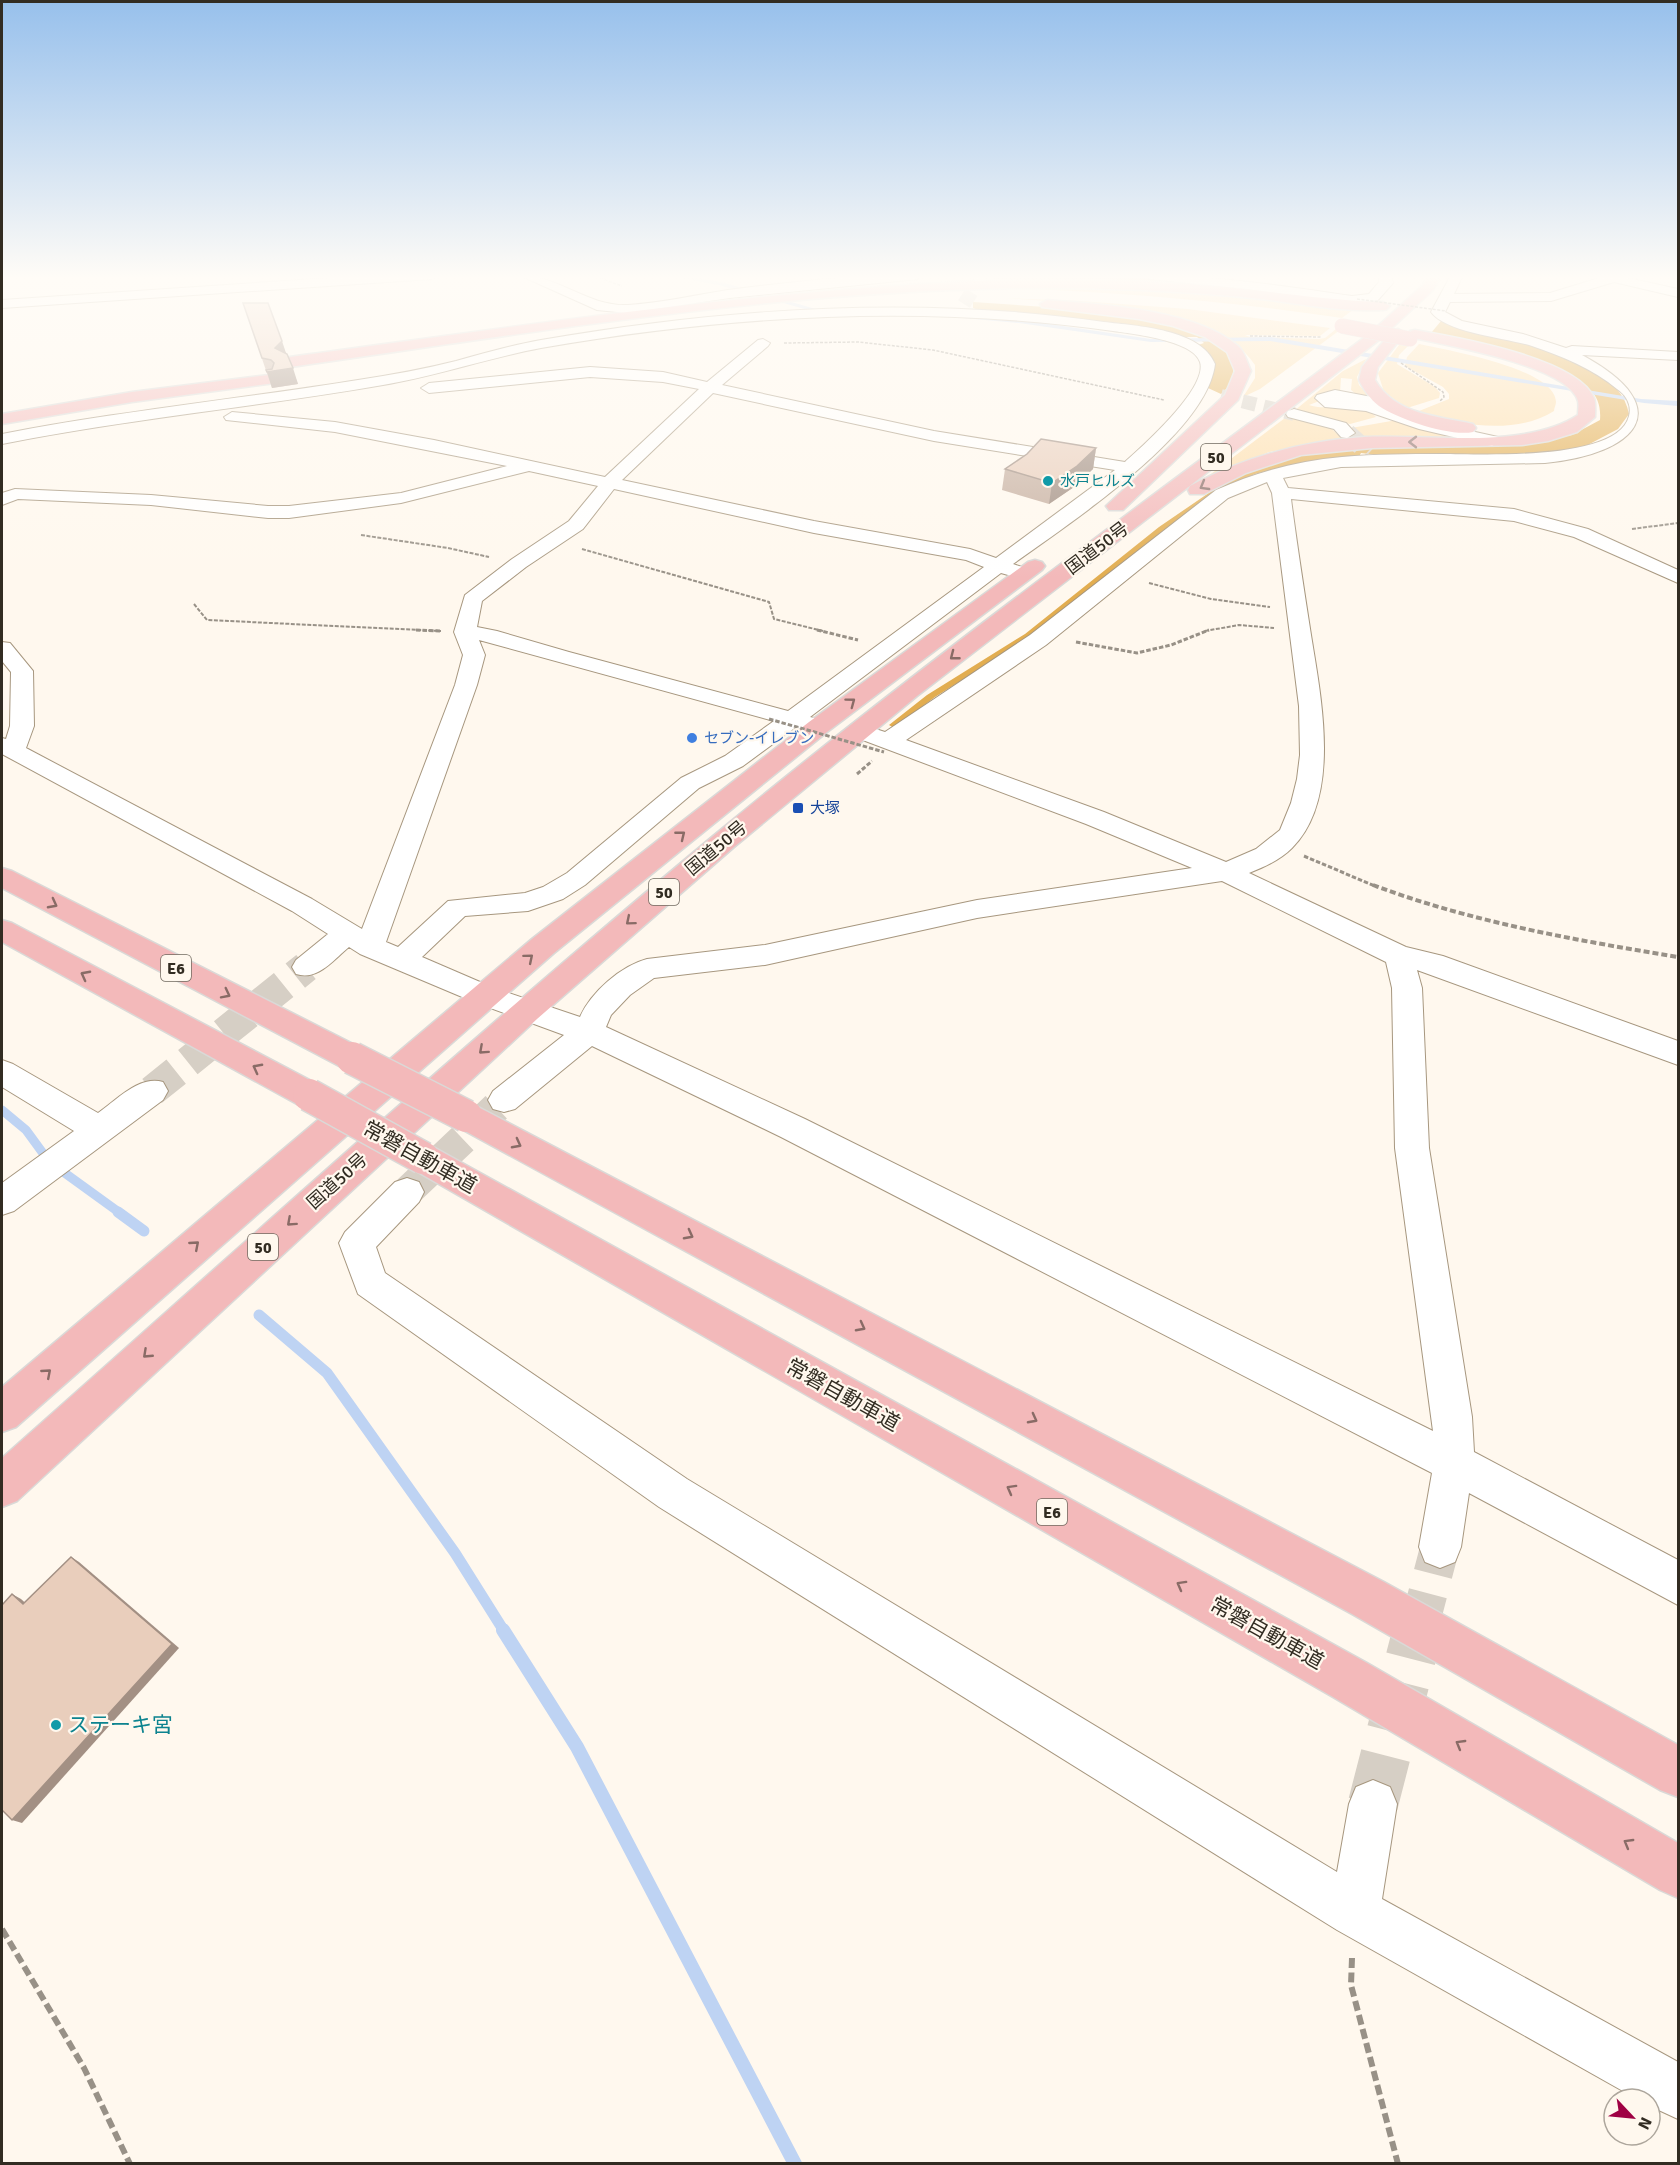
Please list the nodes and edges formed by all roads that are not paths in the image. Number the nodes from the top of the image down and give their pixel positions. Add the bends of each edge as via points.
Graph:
1 (249, 376) edge
2 (398, 376) edge
3 (549, 376) edge
4 (649, 376) edge
5 (724, 376) edge
6 (1203, 376) edge
7 (1244, 376) edge
8 (1323, 376) edge
9 (1368, 376) edge
10 (1541, 376) edge
11 (1558, 376) edge
12 (1610, 376) edge
13 (709, 388) junction
14 (1198, 390) junction
15 (319, 391) junction
16 (1221, 396) tunnel mouth
17 (1387, 404) junction
18 (181, 411) junction
19 (1294, 414) tunnel mouth
20 (4, 421) edge
21 (1228, 423) dead end
22 (1347, 433) tunnel mouth
23 (1492, 441) junction
24 (527, 466) junction
25 (1126, 467) junction
26 (611, 481) junction
27 (1277, 483) junction
28 (2, 500) edge
29 (1116, 506) junction
30 (999, 566) junction
31 (1024, 574) junction
32 (1678, 577) edge
33 (999, 622) junction
34 (465, 632) junction
35 (2, 648) edge
36 (793, 718) junction
37 (818, 727) junction
38 (860, 731) junction
39 (886, 746) junction
40 (8, 747) edge
41 (1225, 872) junction
42 (2, 877) edge
43 (2, 930) edge
44 (359, 940) junction
45 (1399, 956) junction
46 (403, 959) junction
47 (306, 967) tunnel mouth
48 (484, 995) junction
49 (526, 1011) junction
50 (589, 1032) junction
51 (1678, 1053) edge
52 (2, 1072) edge
53 (152, 1091) tunnel mouth
54 (504, 1100) tunnel mouth
55 (99, 1130) junction
56 (415, 1175) junction
57 (2, 1201) edge
58 (2, 1413) edge
59 (1454, 1463) junction
60 (2, 1486) edge
61 (1440, 1547) tunnel mouth
62 (1678, 1583) edge
63 (1678, 1772) edge
64 (1373, 1804) tunnel mouth
65 (1678, 1872) edge
66 (1354, 1912) junction
67 (1678, 2092) edge

1 - 20 highway
2 - 15 street
3 - 15 street via 367,394 322,395
4 - 13 street
5 - 13 street
6 - 14 street
7 - 29 highway via 1239,388 1221,408
8 - 33 highway, 国道50号 / 50
9 - 17 highway via 1369,387
10 - 17 highway via 1567,397 1568,406 1560,418 1542,426 1491,430 1429,420
11 - 23 highway via 1586,396 1587,417 1573,428 1532,439
12 - 27 street via 1637,403 1637,416 1615,441 1600,447 1534,458 1372,457 1318,465
13 - 25 street via 934,436
13 - 26 street
14 - 16 street
14 - 25 street via 1165,434
15 - 18 street
17 - 23 street via 1335,395 1323,398 1331,404 1375,407 1419,425
18 - 20 street via 96,420
18 - 24 street via 335,427
19 - 22 street via 1340,426
21 - 29 highway, 国道50号 / 50
23 -> 33 highway via 1317,447 1241,468 1168,508 1066,587
24 - 26 street
24 - 28 street via 400,498 289,512 15,494
25 - 30 street
26 - 30 street via 814,527 970,555
26 - 34 street via 576,525 472,599
27 - 32 street via 1514,515 1554,524
27 - 39 street via 1250,481 1222,494 1043,636
27 - 41 street via 1312,716 1311,759 1294,827 1281,844 1251,863
29 - 31 highway, 国道50号 / 50
30 - 31 street
30 - 36 street
37 -> 31 highway, 国道50号 / 50
33 -> 38 highway, 国道50号 / 50
34 - 36 street via 490,635
34 - 44 street via 474,655 466,685
35 - 40 street via 22,671 22,726
36 - 37 street
36 - 46 street via 734,761 690,783 576,879 528,902 458,907
48 -> 37 highway, 国道50号 / 50
38 - 39 street
38 -> 49 highway, 国道50号 / 50 via 724,841
39 - 41 street via 1095,818
40 - 44 street via 302,905
41 - 45 street
41 - 50 street via 977,909 765,955 647,969 598,1010
42 -> 63 highway, E6, bridge via 466,1116 1368,1598
56 -> 43 highway, 常磐自動車道 / E6, bridge via 309,1095
44 - 46 street
44 - 47 street
45 - 51 street via 1433,963
45 - 59 street via 1407,988 1412,1148 1452,1417
46 - 48 street
48 - 49 street
58 -> 48 highway, 国道50号 / 50
49 - 50 street
49 -> 60 highway, 国道50号 / 50
50 - 54 street
50 - 59 street via 793,1128
52 - 55 street
53 - 55 street
55 - 57 street
65 -> 56 highway, 常磐自動車道 / E6 via 1350,1680
56 - 66 street via 357,1243 371,1283 673,1492
59 - 61 street
59 - 62 street
64 - 66 street
66 - 67 street

